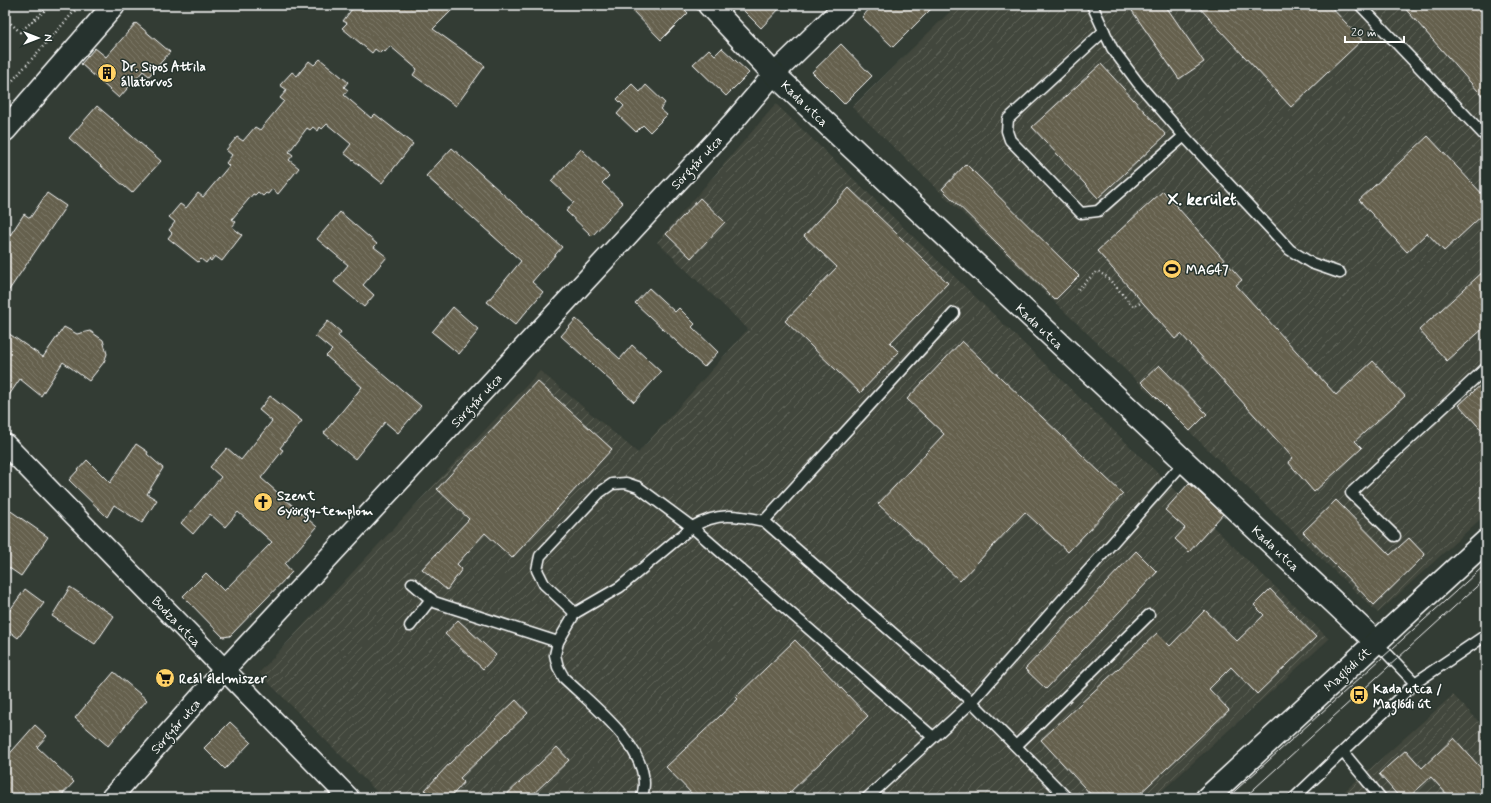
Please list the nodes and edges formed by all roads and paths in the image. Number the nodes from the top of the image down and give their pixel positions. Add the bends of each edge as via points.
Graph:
1 (51, 5) edge
2 (72, 5) edge
3 (80, 5) edge
4 (114, 5) edge
5 (708, 5) edge
6 (845, 5) edge
7 (1092, 5) edge
8 (1360, 5) edge
9 (77, 8) junction
10 (5, 18) edge
11 (1104, 31) junction
12 (774, 74) junction
13 (5, 89) edge
14 (5, 130) edge
15 (1184, 136) junction
16 (1486, 137) edge
17 (1340, 273) dead end
18 (1078, 289) dead end
19 (1142, 302) dead end
20 (954, 314) dead end
21 (1486, 368) edge
22 (5, 444) edge
23 (1184, 462) junction
24 (764, 521) junction
25 (692, 527) junction
26 (1396, 536) dead end
27 (1486, 541) edge
28 (412, 584) dead end
29 (431, 599) junction
30 (576, 613) junction
31 (1149, 615) dead end
32 (410, 626) dead end
33 (1486, 635) edge
34 (558, 642) junction
35 (1376, 642) junction
36 (224, 670) junction
37 (1415, 683) junction
38 (972, 702) junction
39 (933, 737) junction
40 (1016, 746) junction
41 (1343, 752) junction
42 (1375, 796) edge
43 (112, 798) edge
44 (349, 798) edge
45 (642, 798) edge
46 (867, 798) edge
47 (1068, 798) edge
48 (1208, 798) edge
49 (1294, 798) edge

1 - 10 path via 20,32
2 - 9 path
3 - 9 path
4 - 14 street
5 - 12 street, Kada utca
6 - 12 street, Sörgyár utca
7 - 11 lane
8 - 16 lane
9 - 13 path
11 - 15 lane via 1122,62
11 - 15 lane via 1008,119 1007,131 1010,140 1081,213 1091,213 1098,211
12 - 23 street, Kada utca
12 - 36 street, Sörgyár utca via 729,127
15 - 17 lane via 1290,250 1312,263
18 - 19 path via 1097,271 1107,277 1134,307
20 - 24 lane
21 - 26 lane via 1351,493
22 - 36 street, Bodza utca
23 - 35 street, Kada utca
23 - 38 lane
24 - 25 lane via 723,516 707,519
24 - 38 lane
25 - 30 lane via 620,587
25 - 30 lane via 638,487 626,483 612,484 599,492 540,556 537,570 544,584
25 - 39 lane
27 - 35 street, Maglódi út
28 - 29 lane
29 - 32 lane
29 - 34 lane
30 - 34 lane
31 - 40 lane
33 - 37 lane
34 - 45 lane via 555,655 564,678 625,736 638,762 644,782
35 - 37 lane
35 - 48 street, Maglódi út
36 - 43 street, Sörgyár utca
36 - 44 street, Bodza utca
37 - 41 lane
38 - 39 lane
38 - 40 lane
39 - 46 lane
40 - 47 lane
41 - 42 lane
41 - 49 lane

